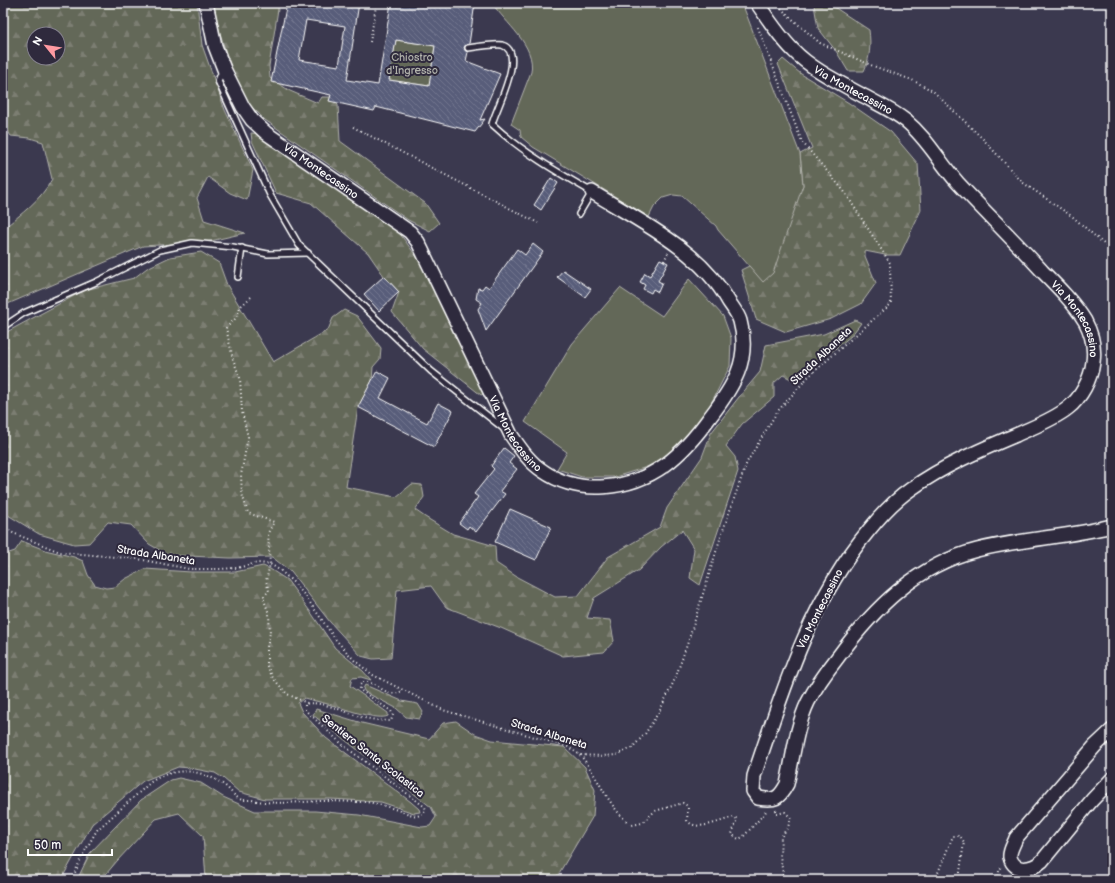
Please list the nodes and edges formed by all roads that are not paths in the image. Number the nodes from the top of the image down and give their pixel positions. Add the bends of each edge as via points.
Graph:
1 (206, 3) edge
2 (759, 6) edge
3 (468, 48) dead end
4 (224, 69) junction
5 (592, 192) junction
6 (579, 214) dead end
7 (242, 248) junction
8 (308, 253) junction
9 (238, 277) dead end
10 (3, 327) edge
11 (511, 435) junction
12 (1112, 526) edge
13 (1112, 730) edge
14 (1112, 779) edge

1 - 4 street, Via Montecassino via 214,46
2 - 12 street, Via Montecassino via 793,51 811,65 907,122 956,180 1063,293 1084,320 1095,350 1092,372 1081,394 1070,407 1056,417 982,449 929,477 884,511 861,539 838,570 797,652 754,776 753,791 758,798 777,799 783,793 808,703 819,683 855,634 888,598 929,570 976,550
3 - 5 lane via 502,45 512,54 511,72 492,124 556,171
4 - 8 lane via 218,81 267,188 299,245
4 - 11 street, Via Montecassino via 243,107 257,124 410,232 418,242
5 - 6 lane
5 - 11 street, Via Montecassino via 675,244 701,265 721,287 739,320 743,360 733,385 694,440 664,466 630,483 619,486 587,486 571,484 556,478 532,463
7 - 8 lane via 268,254
7 - 9 lane
7 - 10 lane via 192,243 160,250 96,282 24,313
8 - 11 lane via 431,371
13 - 14 street via 1095,746 1016,838 1010,856 1014,864 1028,869 1042,862

